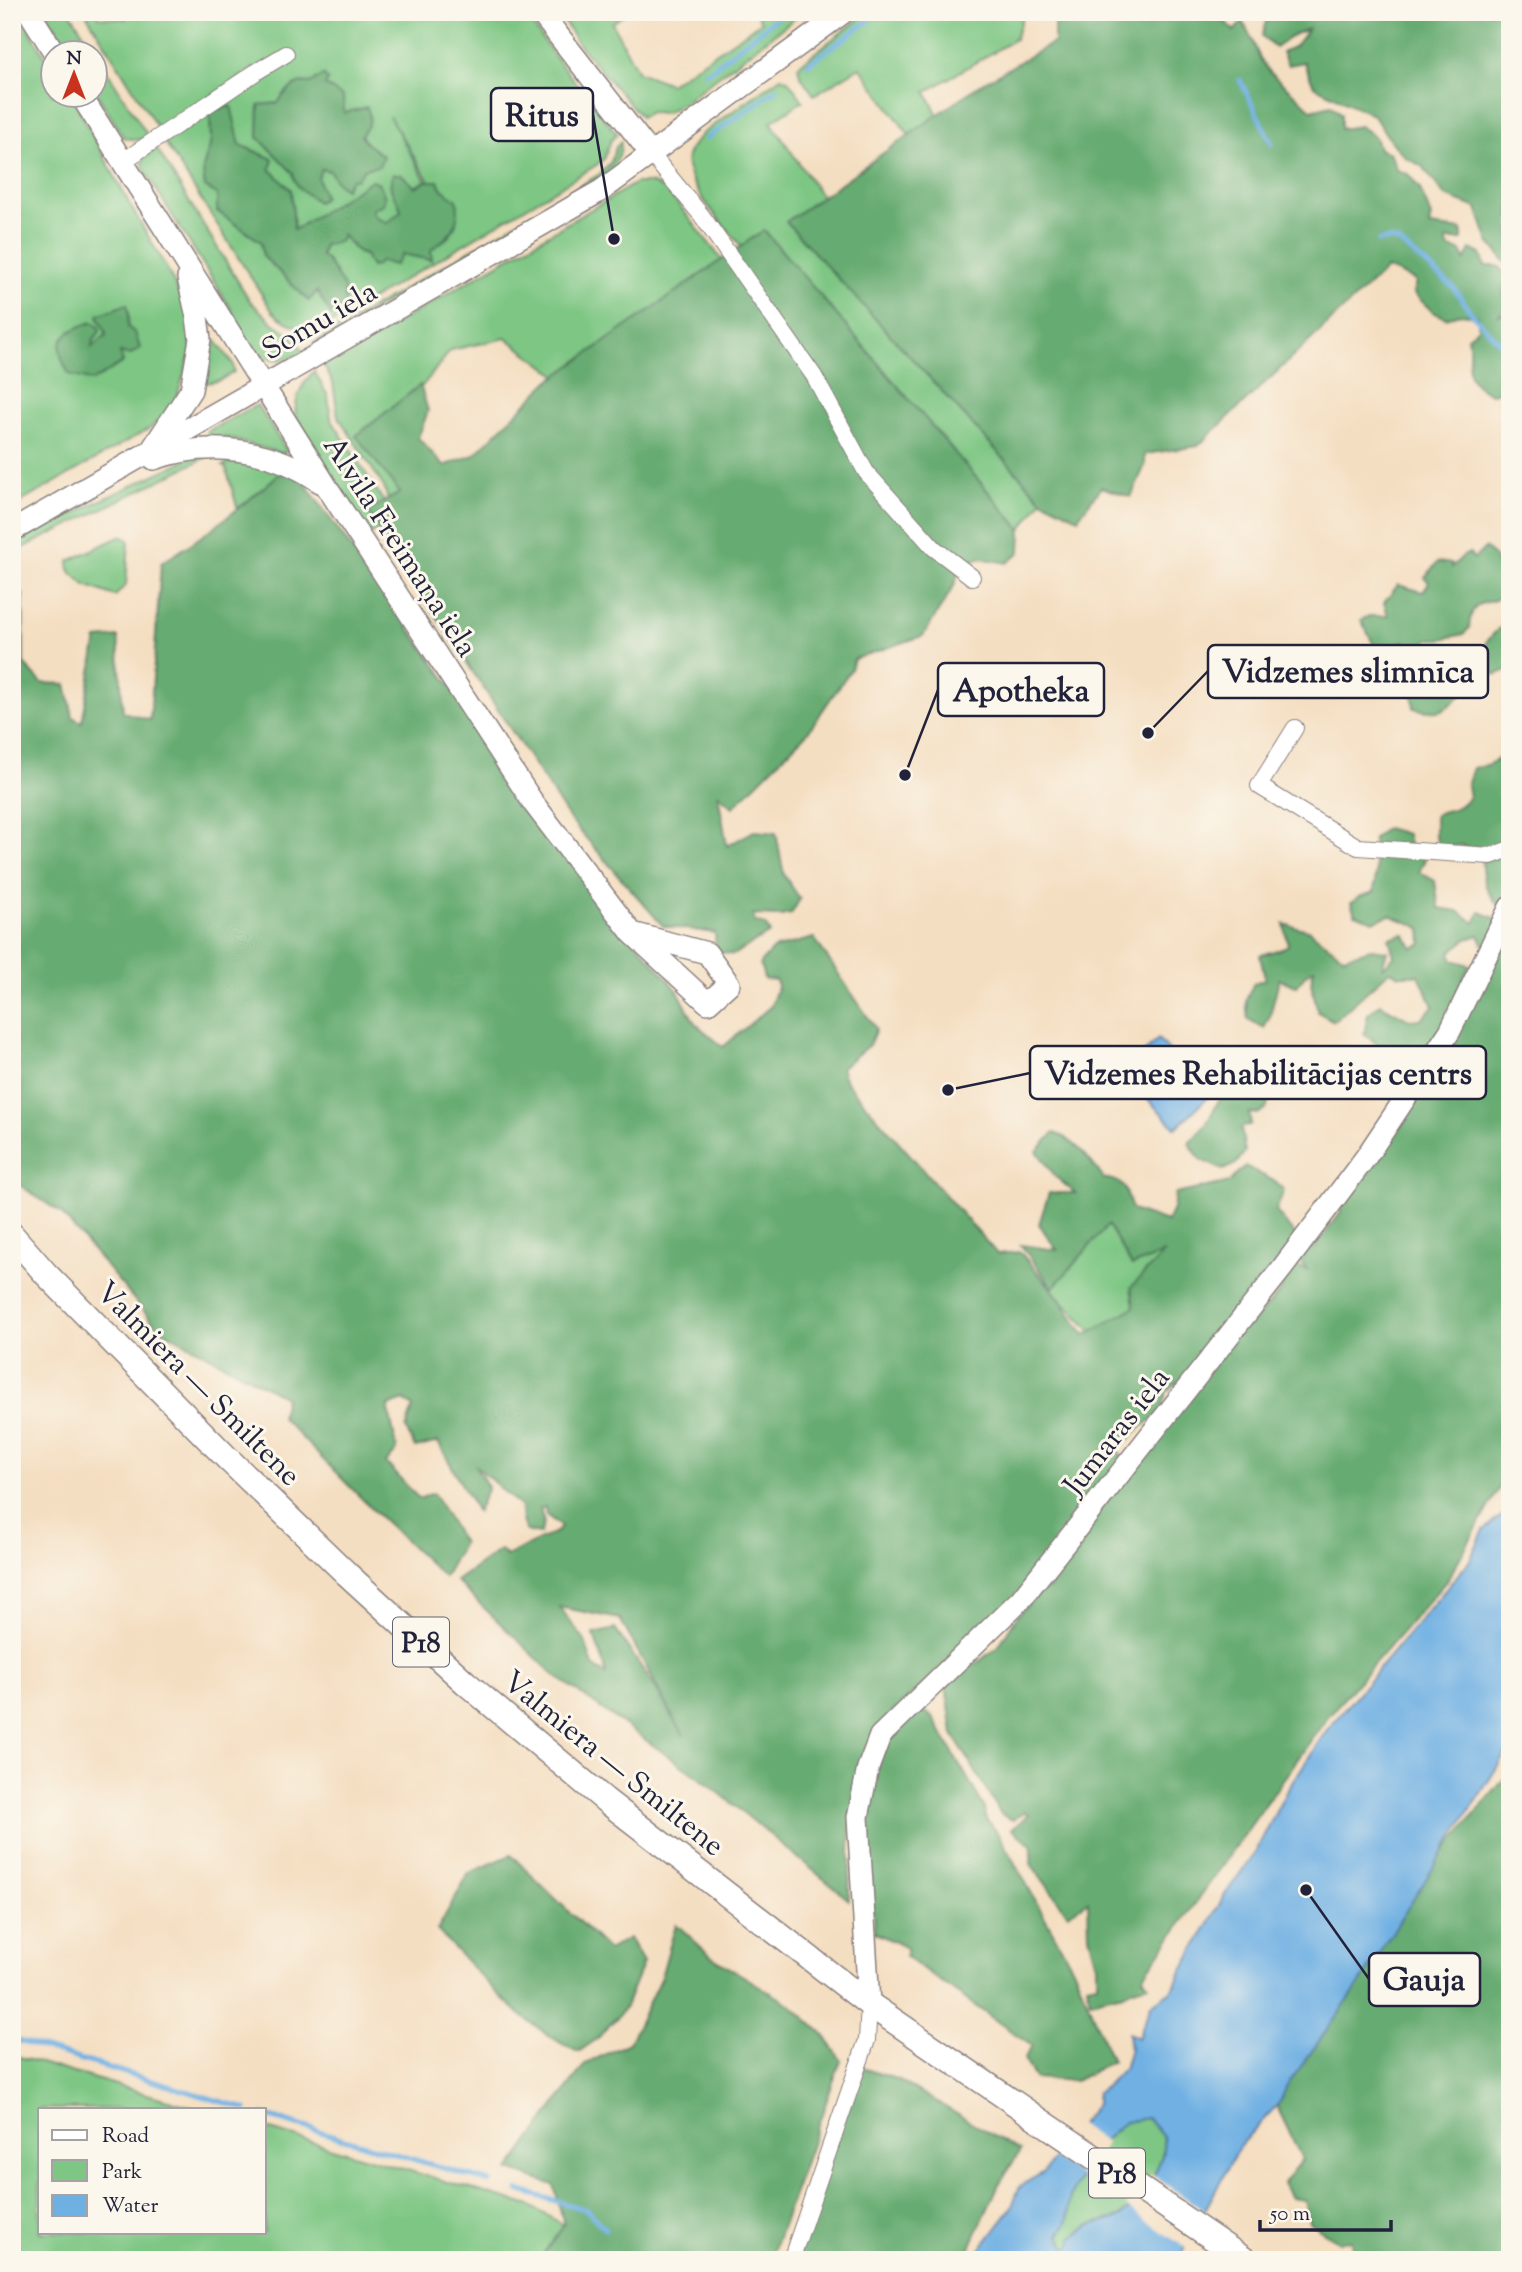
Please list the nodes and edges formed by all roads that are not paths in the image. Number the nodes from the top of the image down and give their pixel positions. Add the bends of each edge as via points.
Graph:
1 (29, 12) edge
2 (540, 12) edge
3 (844, 12) edge
4 (45, 38) edge
5 (286, 54) dead end
6 (89, 108) edge
7 (651, 154) junction
8 (122, 162) junction
9 (183, 259) junction
10 (264, 386) junction
11 (149, 453) junction
12 (97, 481) junction
13 (327, 487) junction
14 (12, 531) edge
15 (972, 577) dead end
16 (1295, 728) dead end
17 (1510, 849) edge
18 (1510, 907) edge
19 (632, 933) junction
20 (12, 1235) edge
21 (869, 2004) junction
22 (791, 2260) edge
23 (1245, 2260) edge

1 - 4 street
2 - 7 street
3 - 7 street, Somu iela
5 - 8 street
6 - 8 street, Alvila Freimaņa iela
7 - 10 street, Somu iela via 602,190
7 - 15 street via 702,216 814,376 866,472 934,548
8 - 9 street, Alvila Freimaņa iela
9 - 10 street, Alvila Freimaņa iela
9 - 11 street via 197,317 199,349 191,390
10 - 11 street, Somu iela
10 - 13 street, Alvila Freimaņa iela
11 - 12 street, Somu iela
12 - 13 street via 171,453 205,447 269,456 300,468
12 - 14 street, Somu iela
13 - 19 street, Alvila Freimaņa iela via 534,804
16 - 17 street via 1259,786 1358,847 1491,856
18 - 21 street, Jumaras iela via 1450,1031 1366,1157 1292,1256 1021,1599 880,1736 858,1817
19 - 19 street, Alvila Freimaņa iela via 708,1003 729,984 707,953
20 - 21 main road, Valmiera — Smiltene / P18 via 227,1458 466,1683 605,1800
21 - 22 street via 867,2040
21 - 23 main road, Valmiera — Smiltene / P18

